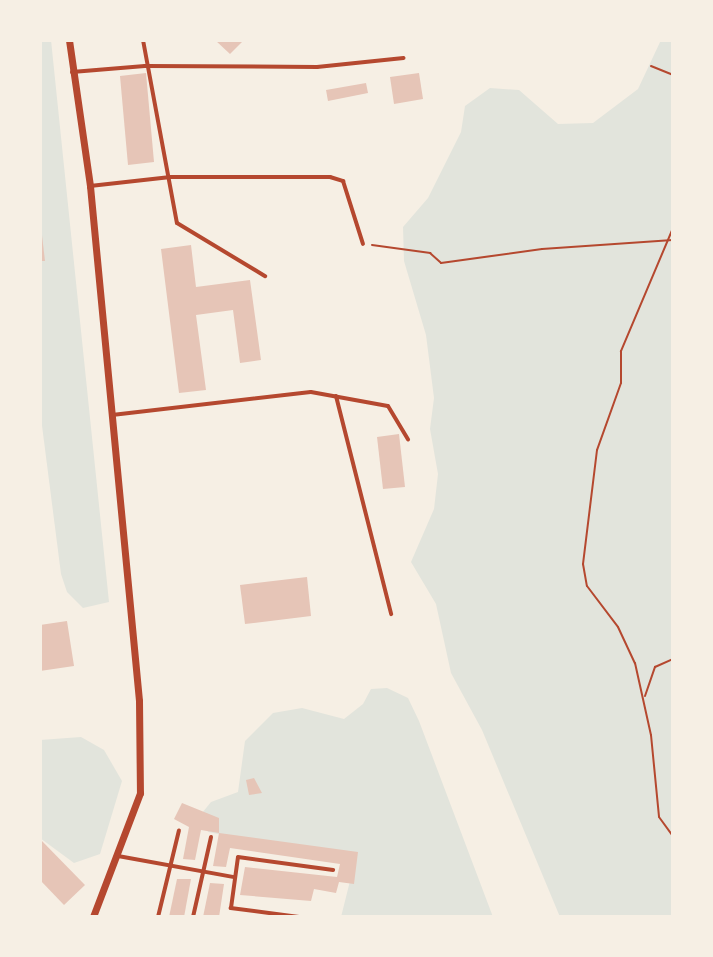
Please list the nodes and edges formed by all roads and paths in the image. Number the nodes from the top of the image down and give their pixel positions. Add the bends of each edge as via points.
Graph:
1 (69, 40) edge
2 (143, 40) edge
3 (404, 58) dead end
4 (145, 66) junction
5 (651, 66) dead end
6 (71, 72) junction
7 (673, 75) edge
8 (171, 177) junction
9 (90, 186) junction
10 (673, 228) edge
11 (666, 240) junction
12 (673, 240) edge
13 (363, 244) joint
14 (265, 276) dead end
15 (336, 396) junction
16 (112, 415) junction
17 (408, 439) dead end
18 (391, 614) dead end
19 (673, 659) edge
20 (645, 698) junction
21 (179, 830) dead end
22 (673, 836) edge
23 (211, 837) dead end
24 (118, 856) junction
25 (168, 865) junction
26 (333, 870) dead end
27 (203, 871) junction
28 (235, 877) junction
29 (93, 917) edge
30 (158, 917) edge
31 (193, 917) edge
32 (299, 917) edge

1 - 6 street
2 - 4 lane
3 - 4 lane via 317,67
4 - 6 lane
4 - 8 lane
5 - 7 path
6 - 9 street
8 - 9 lane
8 - 13 lane via 343,181
8 - 14 lane via 177,223
9 - 16 street
10 - 11 path
11 - 12 path
11 - 13 path via 441,263 430,253
11 - 20 path via 642,312 621,351 621,383 597,450 583,564 587,586 618,627
15 - 16 lane via 311,392
15 - 17 lane via 388,406
15 - 18 lane
16 - 24 street via 139,701 140,793
19 - 20 path via 655,667
20 - 22 path via 659,817
21 - 25 lane
23 - 27 lane
24 - 25 lane
24 - 29 street
25 - 27 lane
25 - 30 lane
26 - 28 lane via 238,857
27 - 28 lane
27 - 31 lane
28 - 32 lane via 231,908

